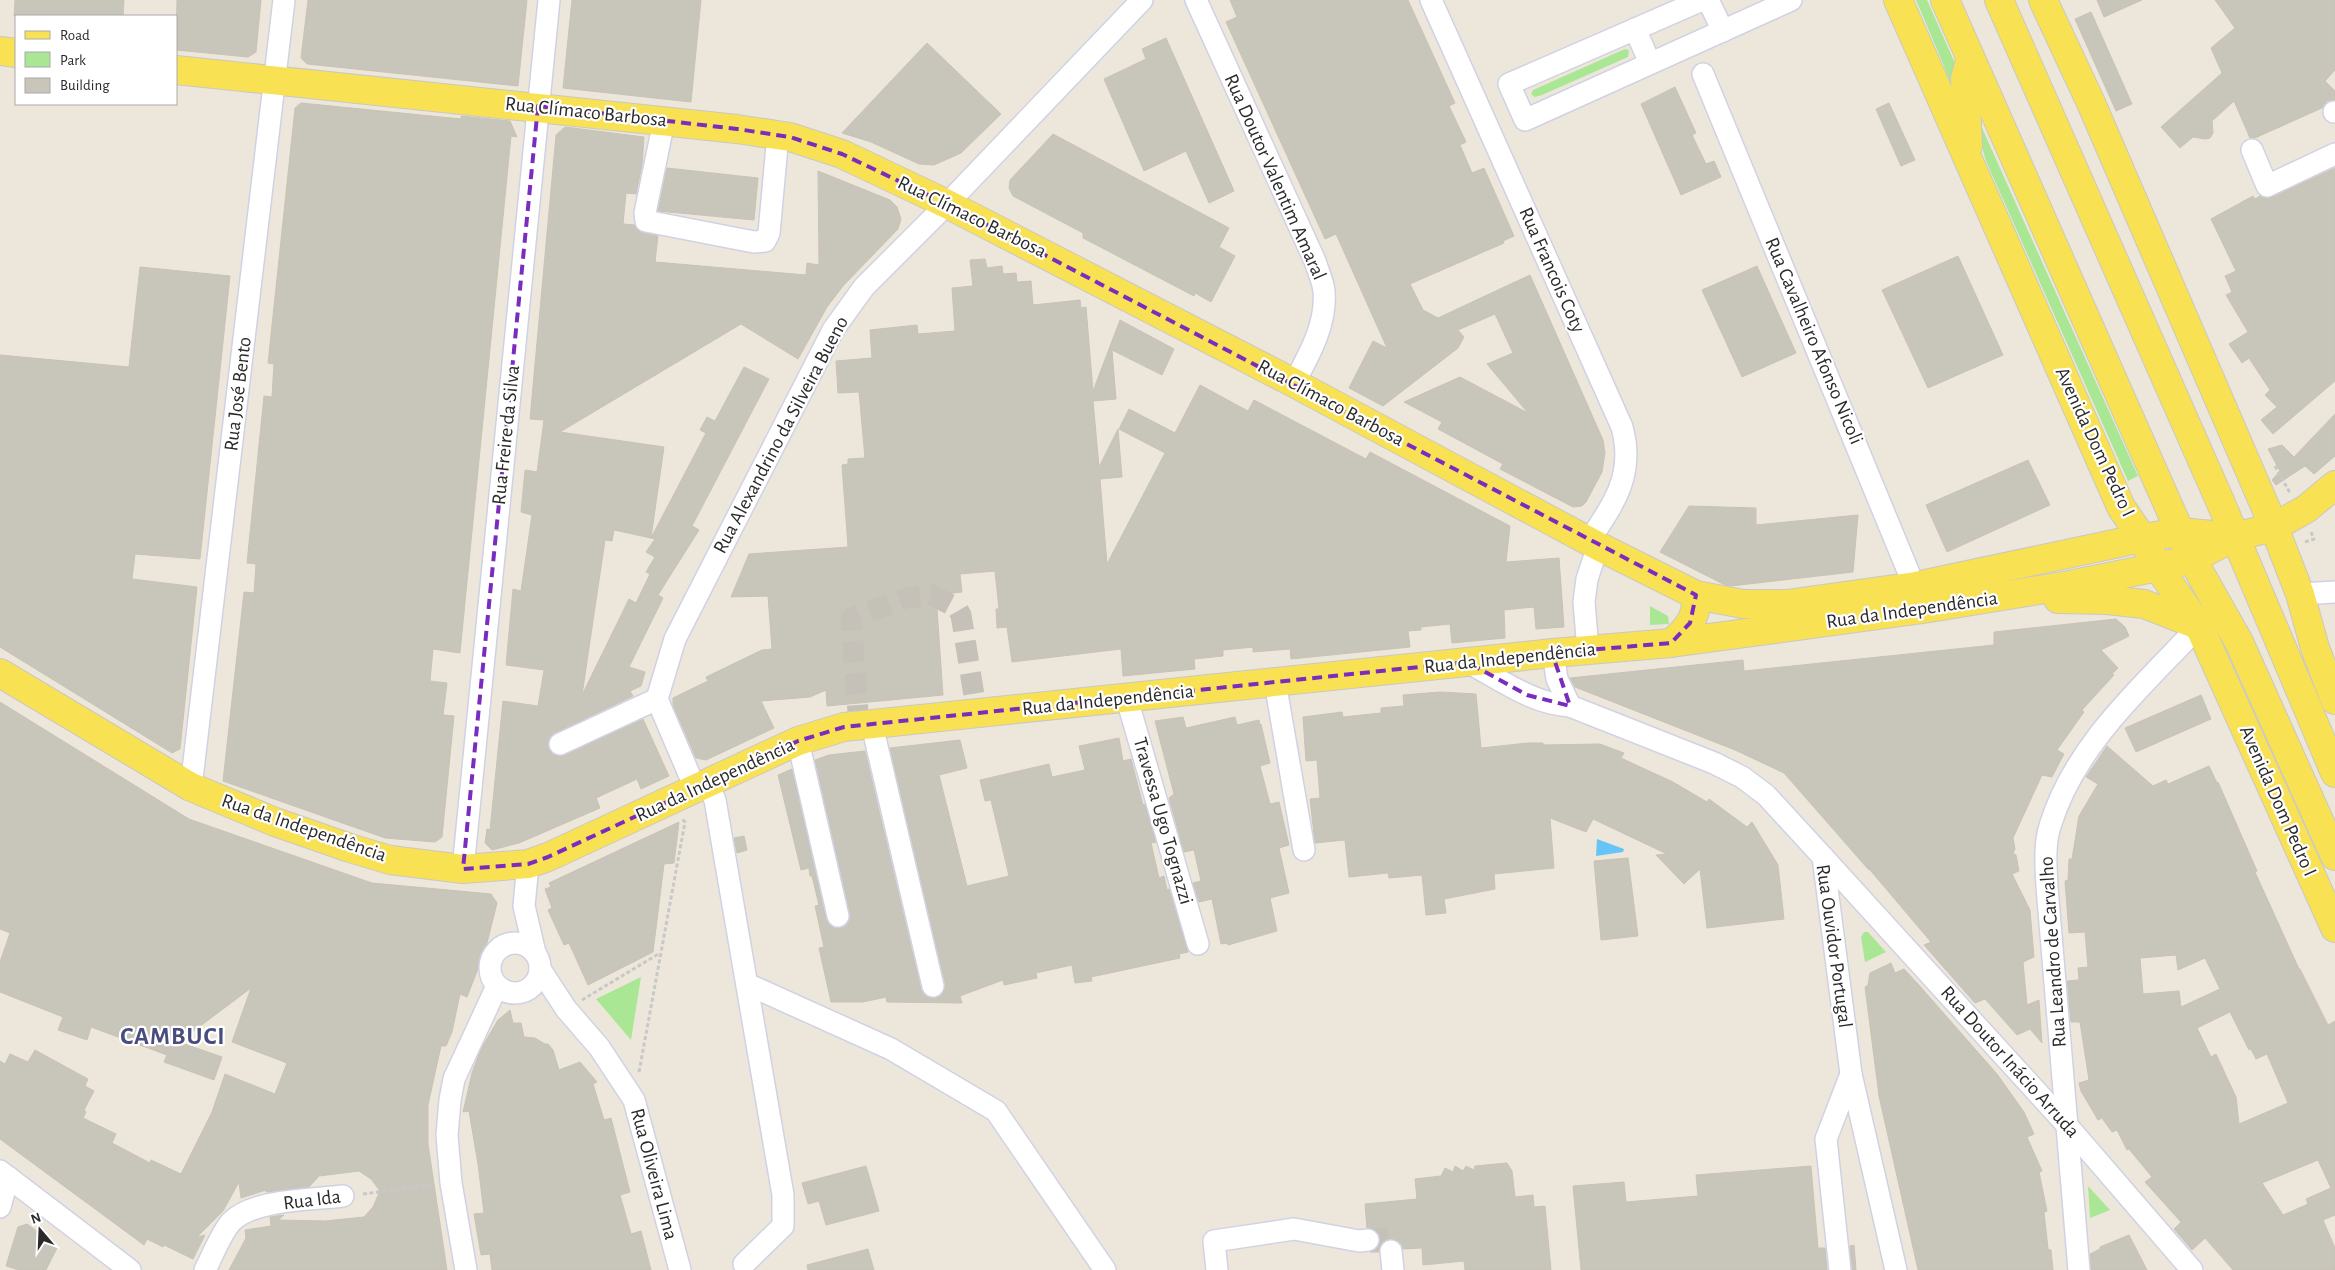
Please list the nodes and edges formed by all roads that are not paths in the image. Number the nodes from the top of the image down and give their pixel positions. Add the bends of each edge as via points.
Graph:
1 (284, 0) edge
2 (549, 0) edge
3 (1142, 0) edge
4 (1196, 0) edge
5 (1431, 0) edge
6 (1702, 0) edge
7 (1708, 0) edge
8 (1790, 0) edge
9 (1898, 0) edge
10 (1945, 0) edge
11 (1999, 0) edge
12 (2043, 0) edge
13 (1676, 5) edge
14 (1635, 29) junction
15 (1723, 30) junction
16 (0, 51) edge
17 (15, 53) edge
18 (1970, 58) junction
19 (2025, 58) junction
20 (1650, 63) junction
21 (178, 70) edge
22 (1703, 74) dead end
23 (275, 81) junction
24 (2091, 103) junction
25 (538, 106) junction
26 (664, 121) junction
27 (778, 135) junction
28 (2252, 150) dead end
29 (2335, 154) edge
30 (1968, 160) junction
31 (948, 204) junction
32 (1294, 383) junction
33 (2335, 485) edge
34 (2274, 527) junction
35 (2180, 532) junction
36 (2234, 537) junction
37 (2142, 538) junction
38 (1593, 544) junction
39 (2192, 559) junction
40 (2158, 568) junction
41 (2335, 592) edge
42 (2300, 594) junction
43 (1696, 595) junction
44 (2004, 596) junction
45 (1919, 598) junction
46 (2199, 626) junction
47 (2239, 642) junction
48 (1671, 643) junction
49 (1588, 650) junction
50 (1553, 653) junction
51 (1467, 662) junction
52 (0, 673) edge
53 (1275, 682) junction
54 (657, 699) junction
55 (1127, 699) junction
56 (2335, 700) edge
57 (1570, 706) junction
58 (872, 725) junction
59 (798, 741) junction
60 (560, 744) dead end
61 (2335, 774) edge
62 (701, 785) junction
63 (191, 787) junction
64 (1304, 850) dead end
65 (2335, 856) edge
66 (1823, 857) junction
67 (528, 864) junction
68 (463, 869) junction
69 (524, 906) junction
70 (838, 916) dead end
71 (2335, 928) edge
72 (1198, 944) dead end
73 (504, 945) junction
74 (536, 970) junction
75 (747, 984) junction
76 (497, 986) junction
77 (933, 986) dead end
78 (1851, 1074) junction
79 (2065, 1122) junction
80 (4, 1174) edge
81 (343, 1196) road end
82 (0, 1208) edge
83 (1368, 1240) tunnel mouth
84 (744, 1264) dead end
85 (130, 1270) edge
86 (205, 1270) edge
87 (466, 1270) edge
88 (680, 1270) edge
89 (1105, 1270) edge
90 (1216, 1270) edge
91 (1840, 1270) edge
92 (1896, 1270) edge
93 (2079, 1270) edge
94 (2192, 1270) edge

1 - 23 street, Rua José Bento
2 - 25 street, Rua Freire da Silva
3 - 31 street, Rua Alexandrino da Silveira Bueno
4 - 32 street, Rua Doutor Valentim Amaral via 1315,261 1324,290 1324,314 1313,347
5 - 38 street, Rua Francois Coty via 1622,427 1627,447 1625,476
6 - 13 street
7 - 15 street
8 - 15 street
9 - 30 main road, Avenida Dom Pedro I
10 - 18 main road, Avenida Dom Pedro I
11 - 19 main road
12 - 24 main road
13 - 14 street
14 - 20 street
14 - 20 street via 1509,84 1525,120
15 - 20 street
16 - 17 main road
18 - 30 main road via 1965,79
18 - 35 main road, Avenida Dom Pedro I
19 - 24 main road
19 - 36 main road
21 - 23 main road, Rua Clímaco Barbosa
22 - 45 street, Rua Cavalheiro Afonso Nicoli
23 - 25 main road, Rua Clímaco Barbosa
23 - 63 street, Rua José Bento
24 - 34 main road
25 - 26 main road, Rua Clímaco Barbosa
25 - 68 street, Rua Freire da Silva
26 - 27 main road, Rua Clímaco Barbosa
26 - 27 street via 646,221 754,242 765,241 769,233
27 - 31 main road, Rua Clímaco Barbosa via 842,154
28 - 29 street via 2267,186
30 - 37 main road, Avenida Dom Pedro I via 2121,507
31 - 32 main road, Rua Clímaco Barbosa
31 - 54 street, Rua Alexandrino da Silveira Bueno via 864,287 833,330 675,639
32 - 38 main road, Rua Clímaco Barbosa
33 - 34 main road, Rua da Independência via 2306,509
34 - 36 main road, Rua da Independência
34 - 42 main road
35 - 36 main road, Rua da Independência
35 - 37 main road, Rua da Independência
35 - 39 main road, Avenida Dom Pedro I
36 - 39 main road, Rua da Independência
36 - 61 main road
37 - 40 main road, Avenida Dom Pedro I
37 - 45 main road, Rua da Independência
38 - 43 main road, Rua Clímaco Barbosa
38 - 49 street, Rua Francois Coty via 1584,602
39 - 40 main road, Rua da Independência
39 - 47 main road, Avenida Dom Pedro I
40 - 44 main road, Rua da Independência
40 - 46 main road, Avenida Dom Pedro I
41 - 42 street
42 - 56 main road via 2315,648
43 - 45 main road, Rua da Independência via 1743,604
43 - 48 main road via 1695,615 1683,633
44 - 45 main road, Rua da Independência
44 - 46 main road via 2144,604
45 - 48 main road, Rua da Independência
46 - 47 main road
46 - 71 main road, Avenida Dom Pedro I
46 - 79 street, Rua Leandro de Carvalho via 2094,739 2049,827 2046,887
47 - 65 main road, Avenida Dom Pedro I
48 - 49 main road, Rua da Independência
49 - 50 main road, Rua da Independência
50 - 51 main road, Rua da Independência
50 - 57 street via 1558,679
51 - 53 main road, Rua da Independência
51 - 57 street, Rua Ouvidor Portugal via 1528,695 1555,706
52 - 63 main road, Rua da Independência
53 - 55 main road, Rua da Independência
53 - 64 street
54 - 60 street
54 - 62 street
55 - 58 main road, Rua da Independência
55 - 72 street, Travessa Ugo Tognazzi
57 - 66 street, Rua Ouvidor Portugal via 1742,777 1766,796
58 - 59 main road, Rua da Independência via 844,727
58 - 77 street
59 - 62 main road, Rua da Independência
59 - 70 street
62 - 67 main road, Rua da Independência
62 - 75 street via 714,800
63 - 68 main road, Rua da Independência via 275,822 390,860
66 - 78 street, Rua Ouvidor Portugal
66 - 79 street, Rua Doutor Inácio Arruda
67 - 68 main road, Rua da Independência
67 - 69 street
69 - 73 street
69 - 74 street
73 - 74 street via 521,943 529,947
73 - 76 street via 492,956 490,964 492,980
74 - 76 street via 520,993 511,993
74 - 88 street, Rua Oliveira Lima via 599,1046 634,1100
75 - 84 street via 783,1195 783,1226
75 - 89 street via 891,1049 996,1111
76 - 87 street via 454,1079 450,1100 447,1134 451,1182
78 - 91 street via 1826,1139
78 - 92 street, Rua Ouvidor Portugal
79 - 93 street, Rua Leandro de Carvalho
79 - 94 street, Rua Doutor Inácio Arruda
80 - 82 street
80 - 85 street
81 - 86 street, Rua Ida via 270,1205 240,1215 230,1224
83 - 90 street via 1294,1229 1214,1241

